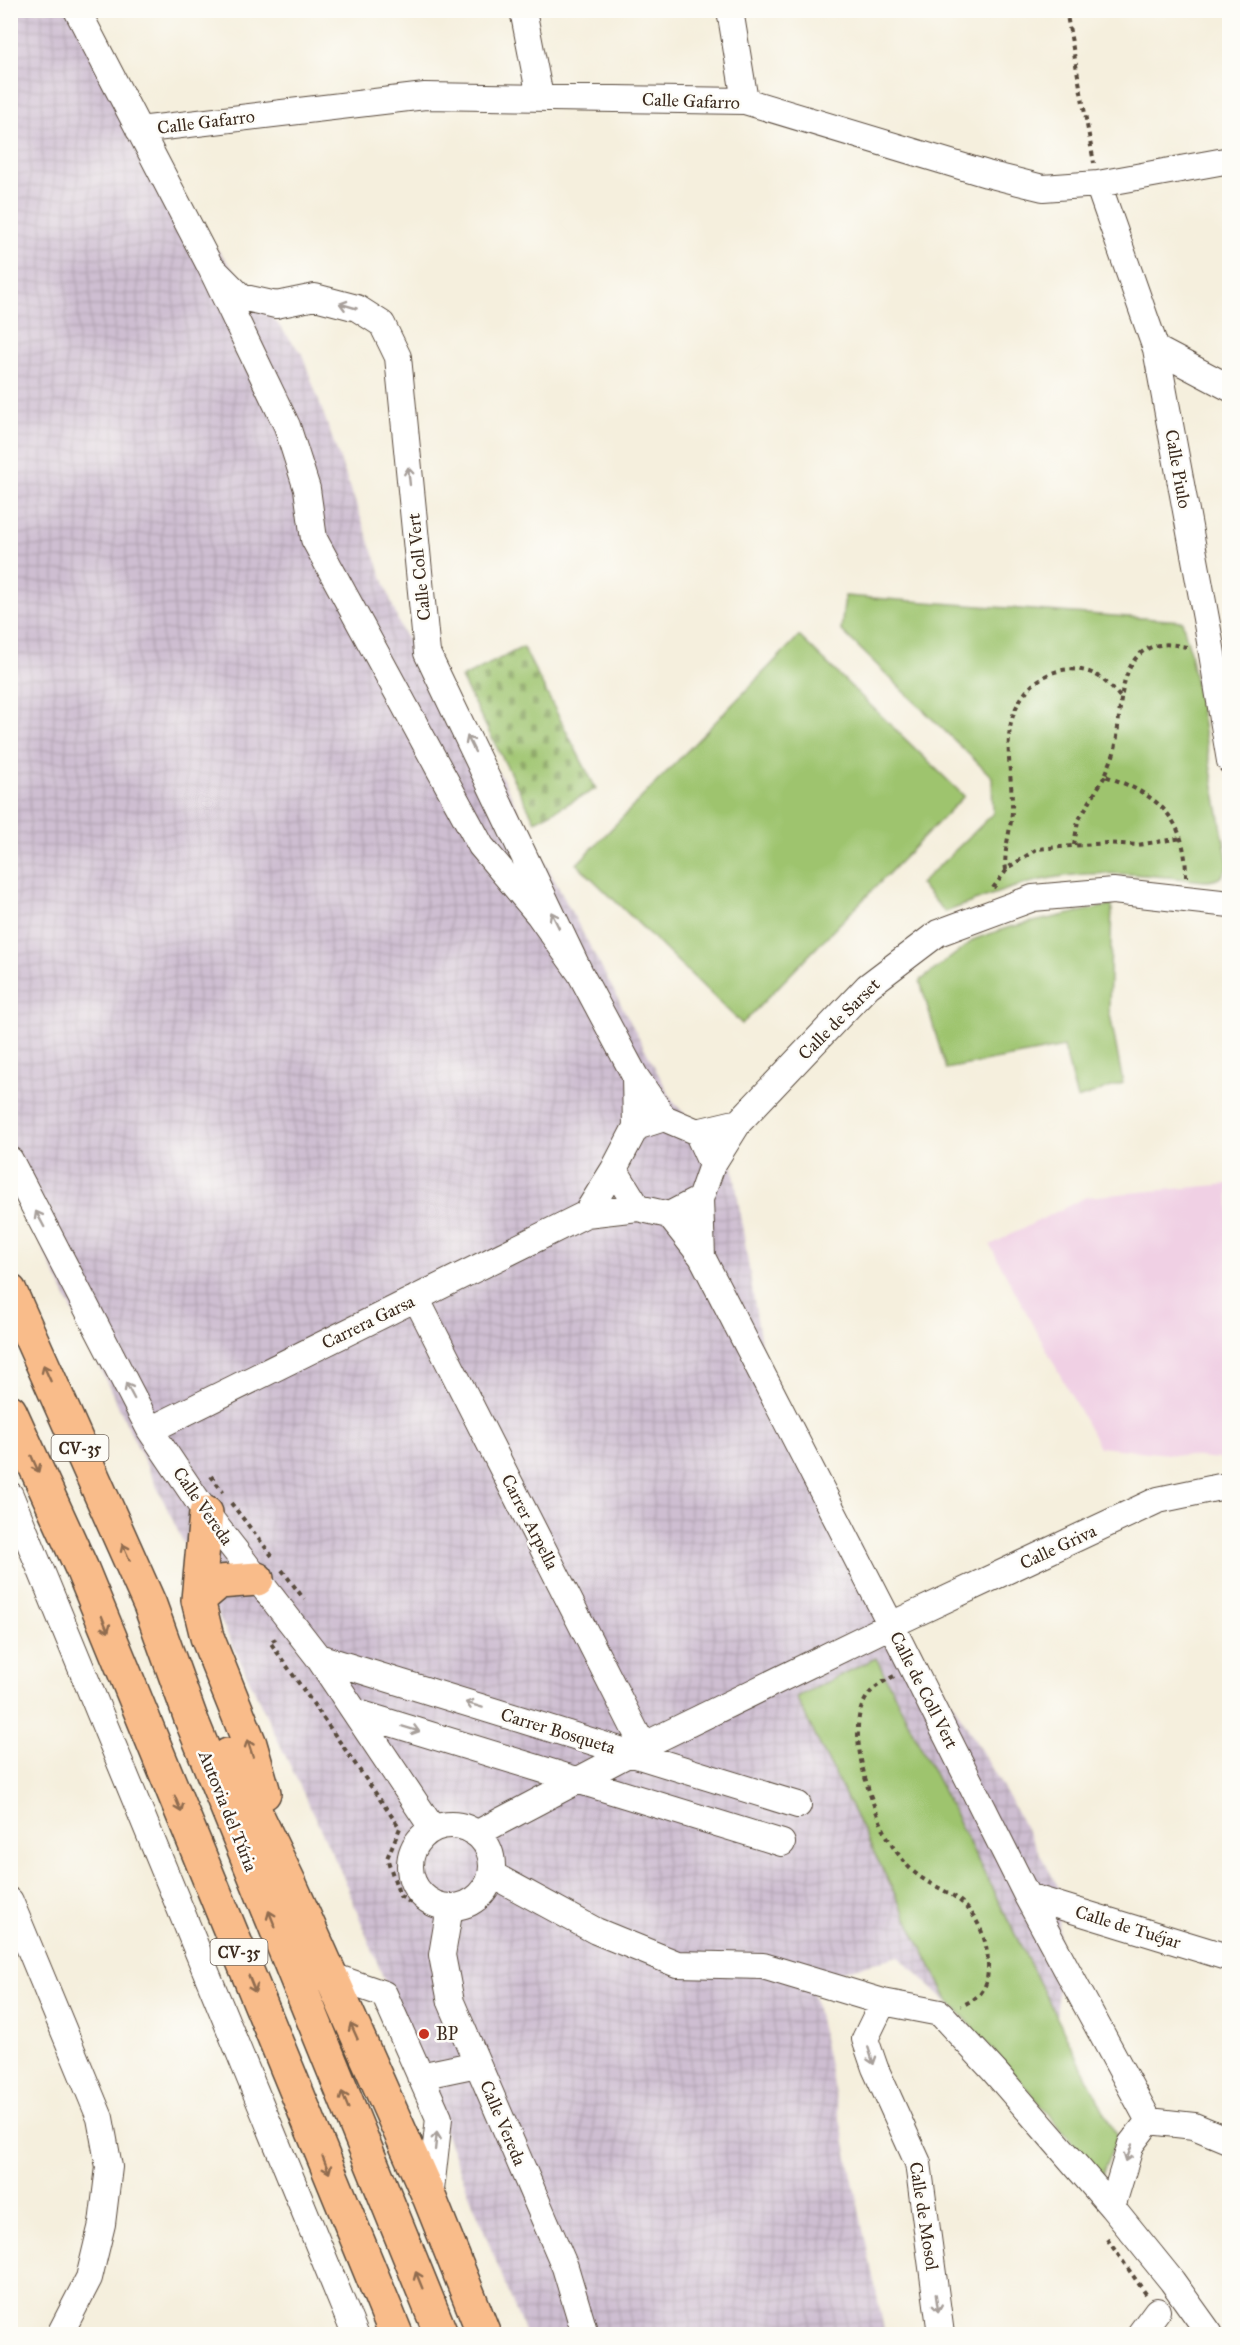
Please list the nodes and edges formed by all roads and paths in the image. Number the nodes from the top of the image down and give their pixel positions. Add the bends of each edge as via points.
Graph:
1 (78, 10) edge
2 (523, 10) edge
3 (730, 10) edge
4 (1066, 10) edge
5 (540, 97) junction
6 (745, 101) junction
7 (140, 130) junction
8 (1230, 160) edge
9 (1098, 184) junction
10 (210, 266) junction
11 (1156, 349) junction
12 (1230, 388) edge
13 (1218, 627) edge
14 (1189, 647) dead end
15 (1121, 699) junction
16 (1230, 761) edge
17 (1105, 776) junction
18 (1182, 838) junction
19 (1074, 845) junction
20 (1006, 870) junction
21 (1186, 879) dead end
22 (988, 896) dead end
23 (1230, 904) edge
24 (580, 973) junction
25 (635, 1076) junction
26 (664, 1118) junction
27 (739, 1122) junction
28 (636, 1126) junction
29 (697, 1132) junction
30 (10, 1160) edge
31 (712, 1165) junction
32 (614, 1169) junction
33 (700, 1199) junction
34 (638, 1208) junction
35 (586, 1214) junction
36 (669, 1215) junction
37 (702, 1257) junction
38 (10, 1291) edge
39 (416, 1298) junction
40 (10, 1411) edge
41 (150, 1430) junction
42 (206, 1470) dead end
43 (1230, 1488) edge
44 (10, 1495) edge
45 (206, 1513) junction
46 (257, 1579) junction
47 (304, 1599) dead end
48 (198, 1600) junction
49 (150, 1605) junction
50 (891, 1625) junction
51 (296, 1629) junction
52 (318, 1657) junction
53 (912, 1665) junction
54 (355, 1712) junction
55 (636, 1750) junction
56 (578, 1781) junction
57 (798, 1805) dead end
58 (433, 1829) junction
59 (476, 1834) junction
60 (782, 1843) dead end
61 (491, 1874) junction
62 (290, 1884) junction
63 (1027, 1896) junction
64 (10, 1901) edge
65 (440, 1911) junction
66 (1230, 1958) edge
67 (329, 1975) junction
68 (883, 2002) junction
69 (942, 2016) junction
70 (477, 2064) junction
71 (420, 2076) junction
72 (1149, 2121) junction
73 (1230, 2141) edge
74 (430, 2199) junction
75 (1112, 2207) junction
76 (1157, 2311) dead end
77 (60, 2334) edge
78 (355, 2334) edge
79 (396, 2334) edge
80 (441, 2334) edge
81 (484, 2334) edge
82 (585, 2334) edge
83 (941, 2334) edge
84 (1140, 2334) edge
85 (1210, 2334) edge

1 - 7 street, Calle Coll Vert
2 - 5 street
3 - 6 street
4 - 9 path
5 - 6 street, Calle Gafarro
5 - 7 street, Calle Gafarro via 425,96
6 - 9 street, Calle Gafarro via 1043,188
7 - 10 street, Calle Coll Vert
8 - 9 street, Calle Gafarro
9 - 11 street, Calle Piulo
10 - 24 street, Calle Coll Vert via 287,426 307,489 314,539 481,846 539,915
24 -> 10 street, Calle Coll Vert via 427,653 398,357 382,324 357,308 315,297 276,305 241,297
11 - 12 street
11 - 13 street, Calle Piulo
13 - 16 street, Calle Piulo
14 - 15 path via 1161,644 1146,649 1127,670
15 - 17 path via 1115,749
15 - 20 path via 1108,683 1089,672 1059,669 1038,679 1022,696 1012,718 1009,746 1012,813
17 - 18 path via 1135,787 1164,809
17 - 19 path via 1078,821
18 - 19 path via 1137,845
18 - 21 path
19 - 20 path via 1037,849
20 - 22 path
23 - 27 street, Calle de Sarset via 1113,891 1033,897 938,933 868,986
24 - 25 street, Calle Coll Vert
25 - 26 street, Calle Coll Vert
25 - 28 street, Calle Coll Vert
26 - 28 street
26 - 29 street
27 - 29 street
27 - 31 street, Calle de Sarset
28 - 32 street
29 - 31 street
41 -> 30 street, Calle Vereda
31 - 33 street
32 - 34 street
32 - 35 street
33 - 36 street
33 - 37 street, Calle de Coll Vert
34 - 35 street, Carrera Garsa
34 - 36 street
35 - 39 street, Carrera Garsa
36 - 37 street, Calle de Coll Vert
37 - 50 street, Calle de Coll Vert
49 -> 38 highway, Autovia del Túria / CV-35
39 - 41 street, Carrera Garsa
39 - 55 street, Carrer Arpella
40 -> 79 highway, CV-35 via 87,1580
41 - 45 street, Calle Vereda
42 - 47 path
43 - 50 street, Calle Griva via 1158,1500
44 - 78 street
45 - 46 street, Calle Vereda
45 - 48 highway
46 - 48 highway via 219,1582
46 - 51 street, Calle Vereda
62 -> 48 highway via 250,1744 207,1637
49 - 62 highway via 196,1676 236,1773
80 -> 49 highway, Autovia del Túria / CV-35 via 195,1730
50 - 53 street, Calle de Coll Vert
50 - 55 street, Calle Griva
51 - 52 street, Calle Vereda
51 - 65 path via 270,1642 399,1828 387,1858 400,1896
52 - 54 street, Calle Vereda
55 -> 52 street, Carrer Bosqueta
53 - 63 street, Calle de Coll Vert
53 - 69 path via 873,1688 862,1704 859,1740 866,1783 889,1840 908,1867 956,1898 986,1941 984,1991
54 -> 56 street
54 - 58 street, Calle Vereda
55 - 56 street, Calle Griva
55 - 57 street, Carrer Bosqueta
56 - 59 street, Calle Griva
56 - 60 street
58 - 59 street via 455,1825
58 - 65 street via 414,1848 411,1875 416,1887
59 - 61 street via 489,1852
61 - 65 street via 477,1898
61 - 68 street via 596,1931 677,1964 763,1966
62 - 67 highway
63 - 66 street, Calle de Tuéjar
63 - 72 street, Calle de Coll Vert
64 - 77 street via 100,2118 109,2167 102,2224 89,2278
65 - 70 street, Calle Vereda via 442,1955 451,2002
67 - 71 street via 384,1994
74 -> 67 highway
68 - 69 street
68 -> 83 street, Calle de Mosol via 866,2039 918,2163
69 - 75 street
70 - 71 street
70 - 82 street, Calle Vereda via 565,2267
74 -> 71 street via 439,2118
72 - 73 street via 1194,2126
72 -> 75 street via 1131,2144
74 - 81 highway
75 - 85 street
76 - 84 street

